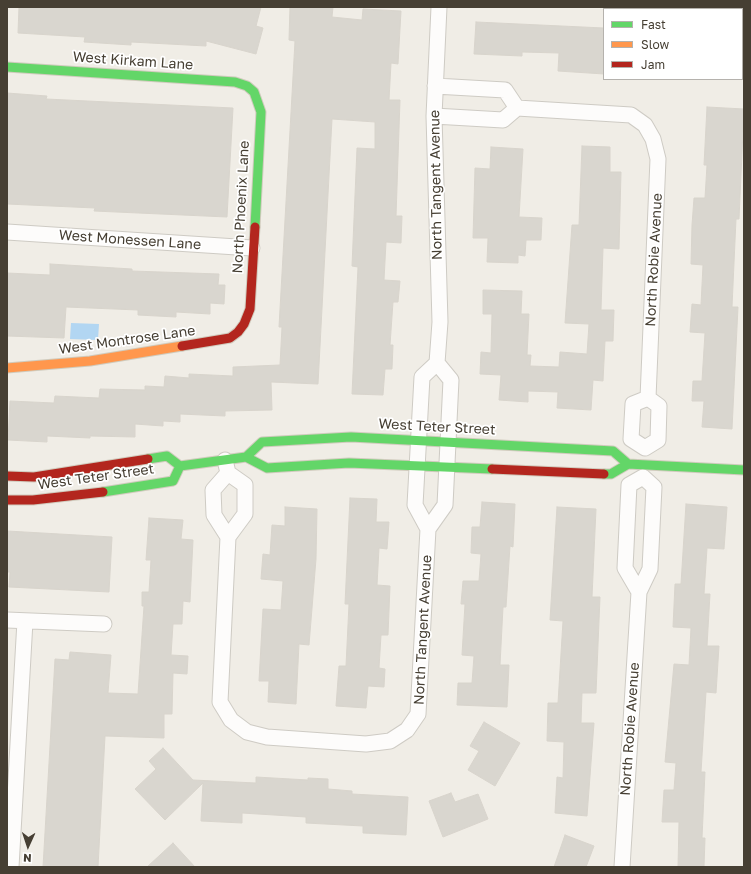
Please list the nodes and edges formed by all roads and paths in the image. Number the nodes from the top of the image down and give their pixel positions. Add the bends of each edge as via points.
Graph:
1 (439, 7) edge
2 (7, 68) edge
3 (435, 86) junction
4 (254, 92) joint
5 (517, 108) junction
6 (434, 116) junction
7 (7, 232) edge
8 (252, 248) junction
9 (244, 324) joint
10 (437, 363) junction
11 (7, 368) edge
12 (648, 398) junction
13 (419, 440) junction
14 (448, 442) junction
15 (645, 448) junction
16 (246, 457) junction
17 (628, 464) junction
18 (418, 465) junction
19 (180, 466) junction
20 (227, 466) junction
21 (447, 467) junction
22 (744, 470) edge
23 (643, 471) junction
24 (7, 476) edge
25 (7, 500) edge
26 (428, 529) junction
27 (228, 537) junction
28 (639, 592) junction
29 (7, 620) edge
30 (25, 621) junction
31 (104, 624) dead end
32 (11, 867) edge
33 (622, 867) edge

1 - 3 street, North Tangent Avenue
2 - 4 street, West Kirkam Lane via 234,82 247,86
3 - 5 street via 505,90
3 - 6 street, North Tangent Avenue
4 - 8 street, North Phoenix Lane via 261,112
5 - 6 street via 503,120
5 - 12 street, North Robie Avenue via 631,114 645,125 653,139 658,159
6 - 10 street, North Tangent Avenue via 440,322
7 - 8 street, West Monessen Lane
8 - 9 street, North Phoenix Lane via 250,309
9 - 11 street, West Montrose Lane via 230,338 205,343 90,361
10 - 13 street, North Tangent Avenue via 422,377
10 - 14 street via 451,380
12 - 15 street via 659,406 658,440
12 - 15 street via 633,404 630,439
13 - 14 street, West Teter Street
13 - 16 street, West Teter Street via 351,436 280,440 262,442
13 - 18 street, North Tangent Avenue
14 - 17 street, West Teter Street via 612,451
14 - 21 street
15 - 23 street
16 - 18 street via 267,468 349,463
16 - 20 street
17 - 21 street via 611,474
17 - 23 street
18 - 21 street
18 - 26 street, North Tangent Avenue via 416,505
19 - 20 street
19 - 24 street, West Teter Street via 167,456 34,477
19 - 25 street, West Teter Street via 173,481 82,495
20 - 27 street via 213,490 214,515
20 - 27 street via 245,485 246,514
21 - 26 street via 445,505
22 - 23 street
23 - 28 street, North Robie Avenue via 654,487 650,569
23 - 28 street via 629,485 625,568
26 - 27 street, North Tangent Avenue via 418,714 407,730 390,741 366,744 267,737 247,732 231,720 220,702
28 - 33 street, North Robie Avenue
29 - 30 street
30 - 31 street
30 - 32 street

